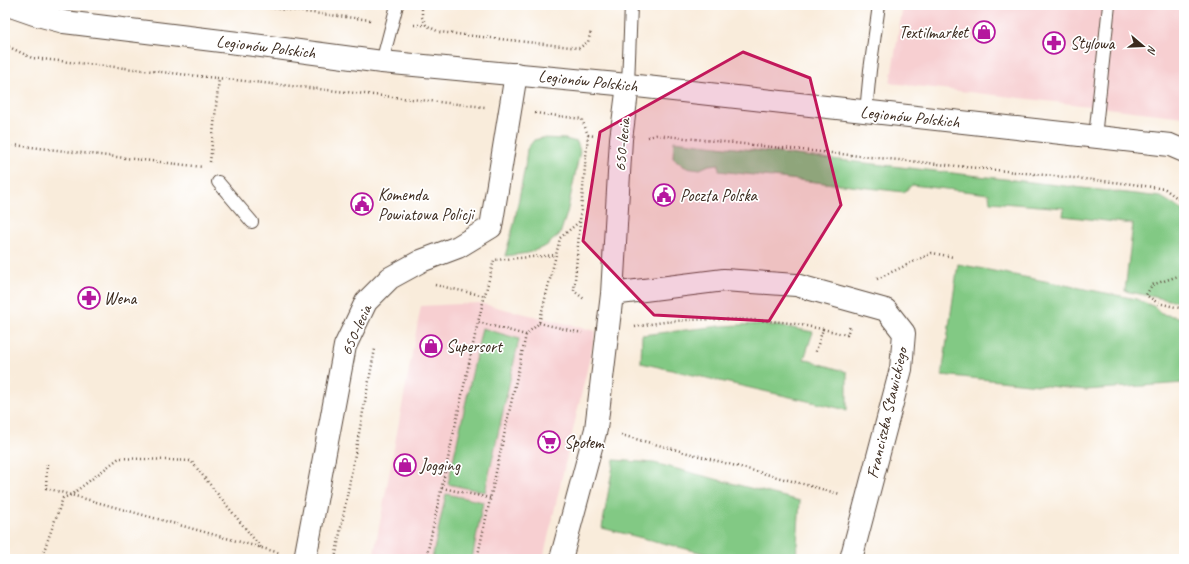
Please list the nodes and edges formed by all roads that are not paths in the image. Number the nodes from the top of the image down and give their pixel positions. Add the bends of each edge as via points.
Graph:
1 (8, 5) edge
2 (397, 5) edge
3 (631, 5) edge
4 (879, 5) edge
5 (1109, 5) edge
6 (382, 62) junction
7 (516, 74) junction
8 (628, 85) junction
9 (866, 112) junction
10 (1095, 137) junction
11 (1179, 146) edge
12 (218, 182) dead end
13 (252, 222) dead end
14 (612, 294) junction
15 (305, 559) edge
16 (561, 559) edge
17 (851, 559) edge

1 - 6 street, Legionów Polskich via 64,22
2 - 6 lane
3 - 8 lane
4 - 9 lane
5 - 10 lane
6 - 7 street, Legionów Polskich
7 - 8 street, Legionów Polskich
7 - 15 street, 650-lecia via 490,228 458,248 421,261 390,278 366,302 352,329 345,346
8 - 9 street, Legionów Polskich
8 - 14 street, 650-lecia via 621,139
9 - 10 street, Legionów Polskich
10 - 11 street, Legionów Polskich
12 - 13 lane
14 - 16 street, 650-lecia via 596,429
14 - 17 street, Franciszka Stawickiego via 724,280 796,285 886,310 904,333 901,369

